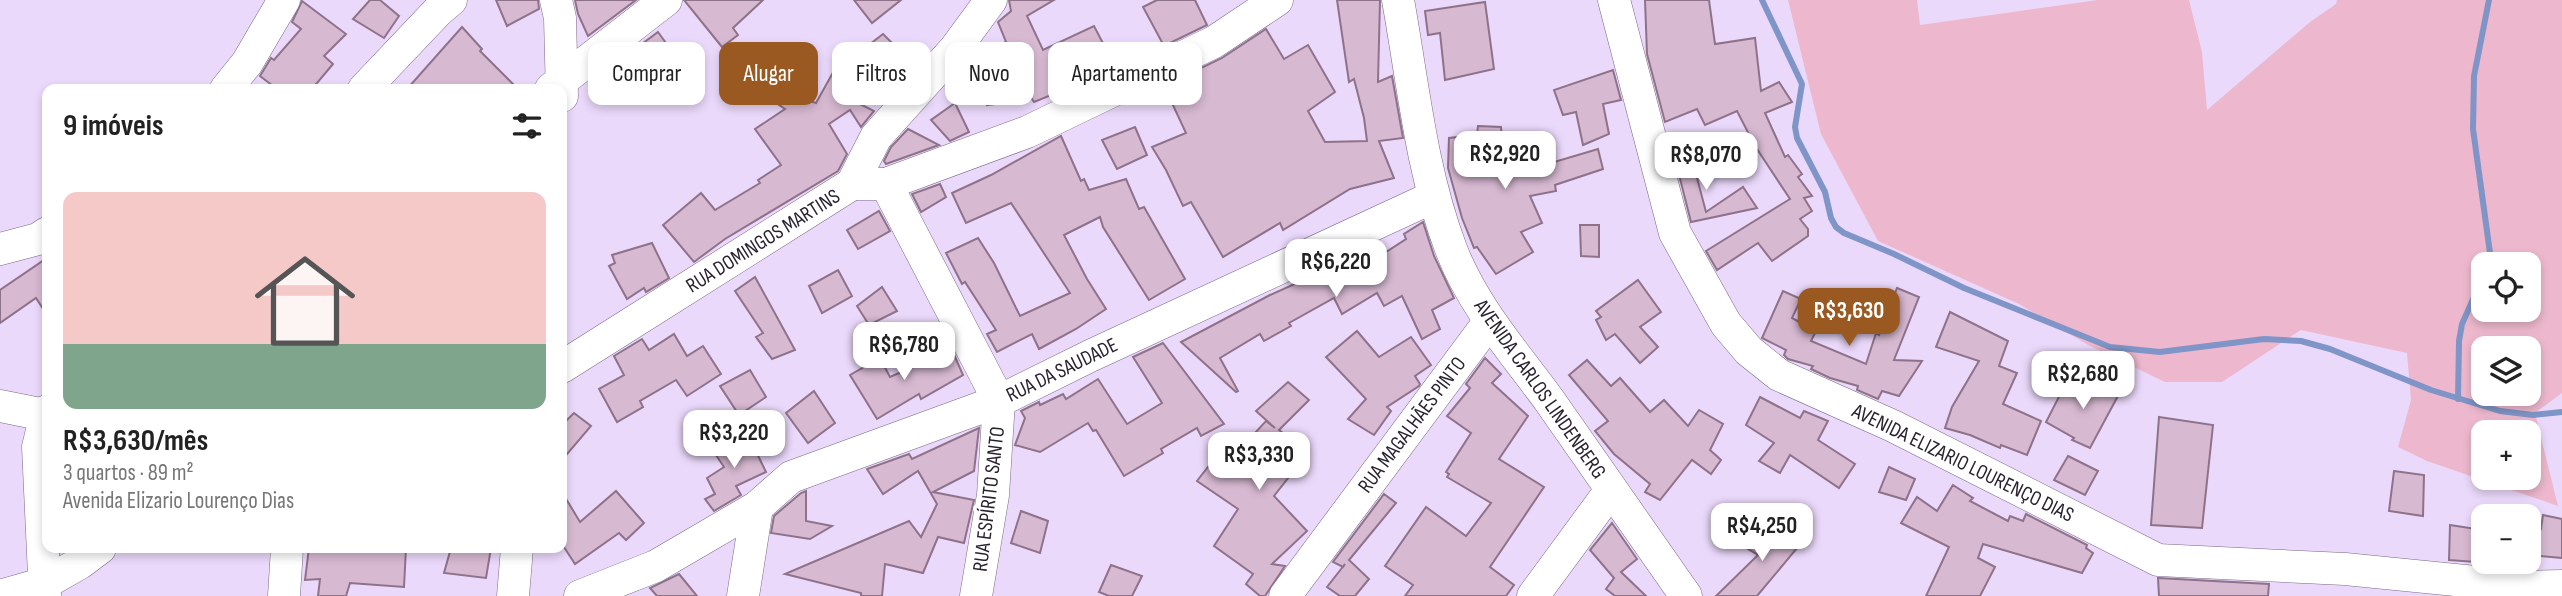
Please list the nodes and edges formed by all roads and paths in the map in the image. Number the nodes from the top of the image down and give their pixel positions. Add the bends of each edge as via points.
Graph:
1 (284, 0) edge
2 (556, 0) edge
3 (666, 0) edge
4 (991, 0) edge
5 (1278, 0) edge
6 (1398, 0) edge
7 (1614, 0) edge
8 (437, 4) edge
9 (230, 84) edge
10 (368, 84) edge
11 (559, 84) edge
12 (564, 84) edge
13 (852, 184) junction
14 (886, 184) junction
15 (1433, 197) junction
16 (42, 236) edge
17 (0, 249) edge
18 (1489, 322) junction
19 (567, 364) edge
20 (999, 401) junction
21 (0, 406) edge
22 (42, 412) edge
23 (42, 430) edge
24 (1611, 491) junction
25 (757, 507) junction
26 (42, 529) edge
27 (43, 553) edge
28 (94, 553) edge
29 (287, 553) edge
30 (517, 553) edge
31 (2562, 586) edge
32 (45, 590) edge
33 (0, 596) edge
34 (284, 596) edge
35 (513, 596) edge
36 (580, 596) edge
37 (743, 596) edge
38 (976, 596) edge
39 (1285, 596) edge
40 (1533, 596) edge
41 (1686, 596) edge

1 - 9 street
2 - 11 street
3 - 12 street
4 - 13 street via 955,49 876,137
5 - 14 street, RUA DOMINGOS MARTINS via 1214,42 1027,132
6 - 15 street, AVENIDA CARLOS LINDENBERG
7 - 31 street, AVENIDA ELIZARIO LOURENÇO DIAS via 1675,233 1726,324 1749,351 1779,375 1904,431 2158,560
8 - 10 street
13 - 14 street, RUA DOMINGOS MARTINS
13 - 19 street, RUA DOMINGOS MARTINS
14 - 20 street
15 - 18 street, AVENIDA CARLOS LINDENBERG via 1452,250
15 - 20 street, RUA DA SAUDADE
16 - 17 street
18 - 24 street, AVENIDA CARLOS LINDENBERG
18 - 39 street, RUA MAGALHÃES PINTO
20 - 25 street, RUA DA SAUDADE via 791,477
20 - 38 street, RUA ESPÍRITO SANTO via 993,495
21 - 22 street
23 - 26 street via 38,447
24 - 40 street
24 - 41 street, AVENIDA CARLOS LINDENBERG
25 - 36 street, RUA DA SAUDADE via 656,566
25 - 37 street
27 - 32 street
28 - 32 street
29 - 34 street
30 - 35 street
32 - 33 street

